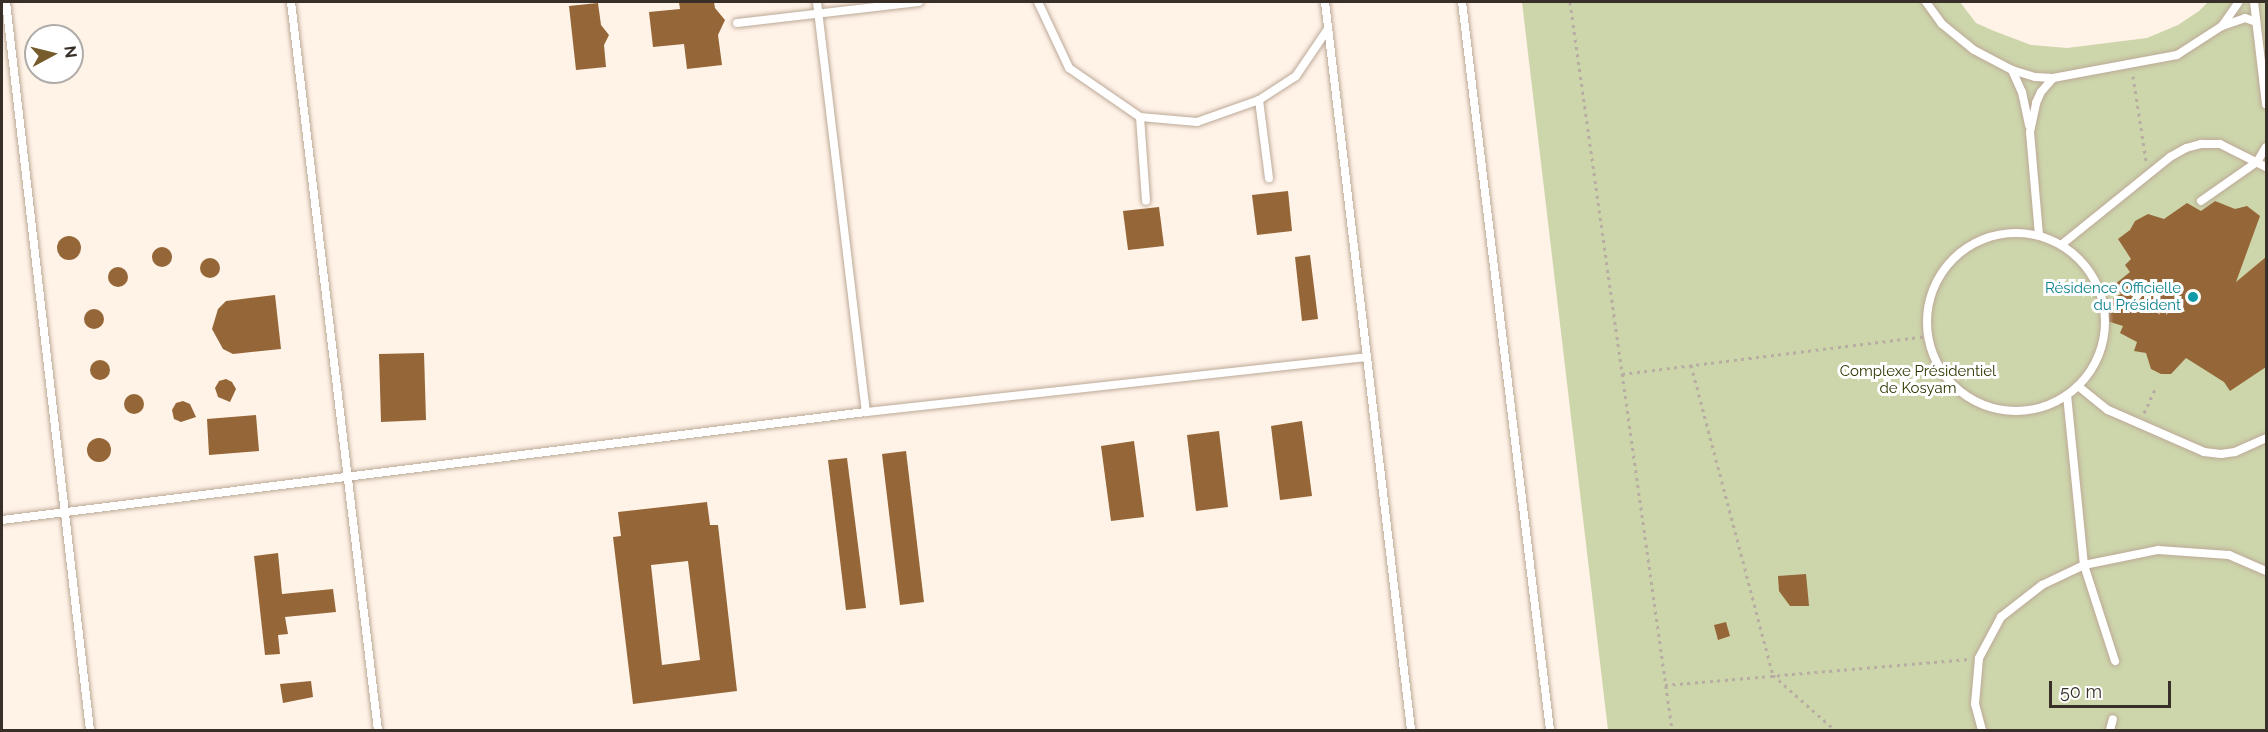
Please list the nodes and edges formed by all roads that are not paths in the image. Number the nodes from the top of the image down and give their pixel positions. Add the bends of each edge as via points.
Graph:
1 (6, 2) edge
2 (291, 2) edge
3 (817, 2) edge
4 (919, 2) edge
5 (1038, 2) edge
6 (1325, 2) edge
7 (1462, 2) edge
8 (1926, 2) edge
9 (2239, 2) edge
10 (2254, 2) edge
11 (818, 13) junction
12 (2256, 22) junction
13 (737, 23) dead end
14 (2222, 26) junction
15 (1328, 29) junction
16 (2012, 70) junction
17 (2053, 78) junction
18 (1259, 100) junction
19 (2266, 104) edge
20 (1140, 117) junction
21 (2030, 132) junction
22 (2266, 147) edge
23 (2257, 162) junction
24 (2266, 167) edge
25 (1269, 178) dead end
26 (1146, 201) dead end
27 (2201, 201) dead end
28 (2039, 235) junction
29 (2061, 245) junction
30 (1367, 357) junction
31 (2078, 386) junction
32 (2067, 395) junction
33 (866, 412) junction
34 (2266, 438) edge
35 (348, 478) junction
36 (65, 512) junction
37 (2, 520) edge
38 (2084, 564) junction
39 (2266, 571) edge
40 (2115, 661) dead end
41 (2113, 719) dead end
42 (90, 730) edge
43 (378, 730) edge
44 (1411, 730) edge
45 (1550, 730) edge
46 (1982, 730) edge
47 (2110, 730) edge

1 - 36 lane
2 - 35 lane
3 - 11 lane
4 - 11 lane
5 - 20 lane via 1070,68
6 - 15 lane
7 - 45 lane
8 - 16 lane via 1954,36
9 - 14 lane
10 - 12 lane
11 - 13 lane
11 - 33 lane
12 - 14 lane via 2245,18
12 - 19 lane
14 - 17 lane via 2177,56
15 - 18 lane via 1296,76
15 - 30 lane
16 - 17 lane
16 - 21 lane via 2022,92
17 - 21 lane via 2041,92
18 - 20 lane via 1197,122
18 - 25 lane
20 - 26 lane
21 - 28 lane
22 - 23 lane
23 - 24 lane
23 - 27 lane
23 - 29 lane via 2220,144 2201,144 2170,157
28 - 29 lane
28 - 32 lane via 1995,234 1956,255 1932,292 1928,336 1946,377 1962,393 1982,404 2025,411 2047,406
29 - 31 lane via 2080,259 2094,278 2105,323 2102,346
30 - 33 lane
30 - 44 lane
31 - 32 lane
31 - 34 lane via 2108,410 2204,452 2221,454 2249,448
32 - 38 lane
33 - 35 lane
35 - 36 lane
35 - 43 lane
36 - 37 lane
36 - 42 lane
38 - 39 lane via 2158,550 2229,555
38 - 40 lane
38 - 46 lane via 2042,585 2001,616 1979,658 1975,705
41 - 47 lane

